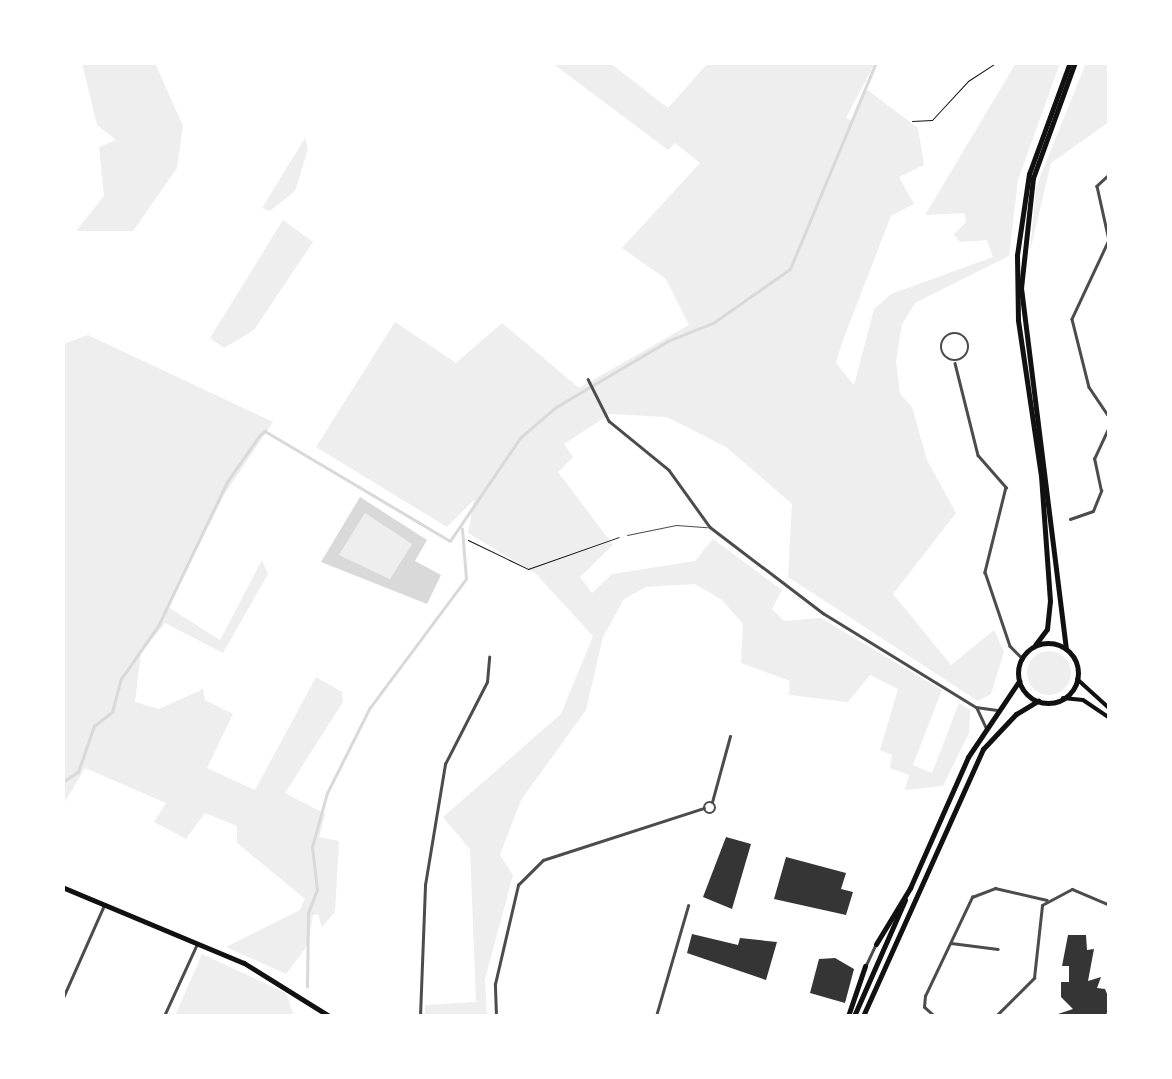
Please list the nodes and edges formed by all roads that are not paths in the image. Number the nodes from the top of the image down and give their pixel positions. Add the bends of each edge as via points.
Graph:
1 (1072, 62) edge
2 (1110, 174) edge
3 (1109, 240) edge
4 (955, 363) junction
5 (589, 381) dead end
6 (1110, 418) edge
7 (1110, 425) edge
8 (1070, 520) dead end
9 (710, 527) junction
10 (627, 535) road end
11 (1035, 646) junction
12 (1066, 649) junction
13 (490, 657) dead end
14 (1022, 658) junction
15 (1077, 679) junction
16 (1019, 681) junction
17 (1063, 698) junction
18 (1038, 701) junction
19 (976, 707) junction
20 (1110, 709) edge
21 (998, 710) junction
22 (1110, 718) edge
23 (986, 728) junction
24 (730, 736) dead end
25 (712, 802) junction
26 (704, 808) junction
27 (62, 888) edge
28 (910, 888) junction
29 (1048, 900) junction
30 (104, 905) junction
31 (1110, 905) edge
32 (688, 906) dead end
33 (950, 942) junction
34 (198, 943) junction
35 (876, 944) joint
36 (998, 949) dead end
37 (865, 966) joint
38 (62, 1000) edge
39 (164, 1016) edge
40 (329, 1016) edge
41 (420, 1016) edge
42 (496, 1016) edge
43 (656, 1016) edge
44 (851, 1016) edge
45 (864, 1016) edge
46 (934, 1016) edge
47 (996, 1016) edge

1 - 11 main road via 1035,152 1017,255 1050,600 1047,629
1 - 12 main road via 1033,178 1021,288
2 - 3 street via 1098,186
3 - 6 street via 1072,319 1089,387
4 - 4 street via 968,345 956,329 940,351
4 - 14 street via 978,456 1006,487 985,572 1010,646
5 - 9 street via 609,421 669,470
7 - 8 street via 1094,460 1102,491 1092,511
9 - 10 lane via 685,524
9 - 19 street via 823,612
11 - 12 main road
11 - 14 main road
12 - 15 main road
13 - 41 street via 487,682 445,764 425,885
14 - 16 main road
15 - 17 main road
15 - 20 main road
16 - 18 main road
16 - 21 main road
17 - 18 main road
17 - 22 main road via 1083,700
18 - 45 main road via 983,749
19 - 21 street
19 - 23 street
21 - 23 main road
23 - 28 main road
24 - 25 street
25 - 26 street
25 - 26 street via 714,813
26 - 42 street via 544,860 518,885 495,984
27 - 30 main road
28 - 35 main road
28 - 44 main road
29 - 31 street via 1072,889
29 - 33 street via 983,890 967,903
29 - 47 street via 1037,918 1034,978
30 - 34 main road
30 - 38 street
32 - 43 street
33 - 36 street
33 - 46 street via 924,1002
34 - 39 street
34 - 40 main road via 271,977
35 - 37 street
37 - 44 main road

